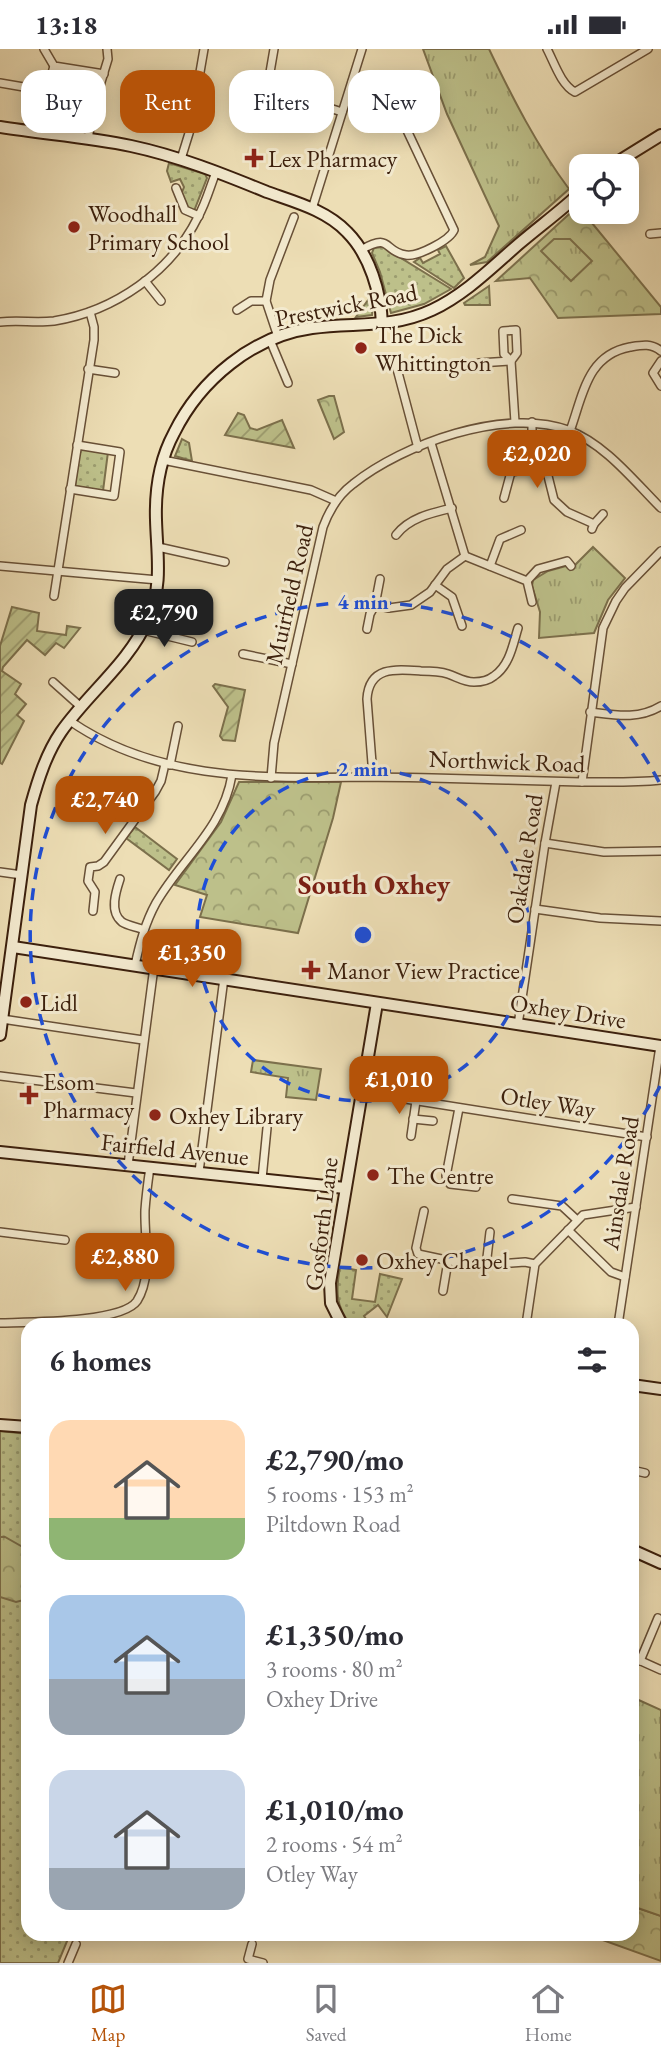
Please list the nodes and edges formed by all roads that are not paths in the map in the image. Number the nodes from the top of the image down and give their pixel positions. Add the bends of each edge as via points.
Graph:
1 (44, 49) edge
2 (107, 49) edge
3 (204, 49) edge
4 (274, 49) edge
5 (362, 49) edge
6 (547, 49) edge
7 (648, 49) edge
8 (54, 66) junction
9 (53, 70) edge
10 (79, 70) edge
11 (105, 70) edge
12 (356, 70) edge
13 (0, 83) edge
14 (21, 87) edge
15 (348, 94) edge
16 (342, 112) junction
17 (0, 127) edge
18 (89, 133) edge
19 (408, 133) edge
20 (661, 135) edge
21 (88, 139) junction
22 (630, 154) edge
23 (181, 159) junction
24 (216, 172) junction
25 (176, 188) dead end
26 (569, 202) edge
27 (312, 209) junction
28 (199, 216) junction
29 (294, 217) dead end
30 (661, 233) edge
31 (650, 234) dead end
32 (361, 250) junction
33 (145, 281) junction
34 (161, 300) dead end
35 (266, 301) junction
36 (237, 310) dead end
37 (90, 311) junction
38 (0, 322) edge
39 (382, 325) junction
40 (274, 339) junction
41 (661, 351) edge
42 (661, 361) edge
43 (478, 363) dead end
44 (396, 365) dead end
45 (88, 369) junction
46 (116, 373) dead end
47 (288, 383) dead end
48 (661, 386) edge
49 (515, 422) junction
50 (532, 422) junction
51 (570, 431) junction
52 (431, 443) junction
53 (77, 445) junction
54 (418, 447) junction
55 (163, 460) junction
56 (541, 461) junction
57 (558, 467) dead end
58 (547, 472) junction
59 (70, 489) junction
60 (504, 498) dead end
61 (336, 501) junction
62 (661, 507) edge
63 (452, 508) junction
64 (603, 514) dead end
65 (521, 530) dead end
66 (396, 535) dead end
67 (158, 547) junction
68 (661, 551) edge
69 (465, 556) junction
70 (225, 562) dead end
71 (0, 566) edge
72 (490, 566) junction
73 (571, 566) dead end
74 (58, 569) junction
75 (380, 579) dead end
76 (159, 580) junction
77 (527, 581) junction
78 (435, 585) junction
79 (54, 596) dead end
80 (533, 602) dead end
81 (375, 605) junction
82 (462, 626) dead end
83 (518, 628) dead end
84 (367, 629) dead end
85 (143, 630) junction
86 (192, 642) dead end
87 (243, 654) dead end
88 (292, 664) junction
89 (53, 682) dead end
90 (661, 706) edge
91 (81, 707) junction
92 (590, 712) junction
93 (69, 721) junction
94 (178, 726) dead end
95 (168, 764) junction
96 (232, 775) junction
97 (373, 776) junction
98 (271, 778) junction
99 (661, 780) edge
100 (556, 782) junction
101 (582, 782) junction
102 (545, 843) junction
103 (661, 851) edge
104 (0, 872) edge
105 (22, 875) junction
106 (121, 879) dead end
107 (535, 909) junction
108 (93, 911) dead end
109 (661, 921) edge
110 (144, 930) junction
111 (13, 947) junction
112 (135, 965) junction
113 (154, 967) junction
114 (224, 978) junction
115 (377, 1003) junction
116 (2, 1019) junction
117 (518, 1025) junction
118 (0, 1035) edge
119 (143, 1040) junction
120 (661, 1046) edge
121 (0, 1076) edge
122 (136, 1093) junction
123 (360, 1093) junction
124 (416, 1101) junction
125 (459, 1108) junction
126 (413, 1119) junction
127 (433, 1121) dead end
128 (267, 1128) dead end
129 (411, 1136) dead end
130 (647, 1137) junction
131 (0, 1151) edge
132 (128, 1165) junction
133 (150, 1167) junction
134 (199, 1172) junction
135 (262, 1179) junction
136 (476, 1187) dead end
137 (345, 1188) junction
138 (512, 1199) dead end
139 (636, 1207) junction
140 (424, 1211) dead end
141 (578, 1220) junction
142 (568, 1230) junction
143 (0, 1231) edge
144 (491, 1232) dead end
145 (65, 1240) dead end
146 (448, 1261) junction
147 (535, 1264) junction
148 (486, 1266) junction
149 (625, 1277) junction
150 (443, 1291) dead end
151 (98, 1318) edge
152 (338, 1318) edge
153 (527, 1318) edge
154 (619, 1318) edge
155 (21, 1323) edge
156 (0, 1324) edge
157 (639, 1386) edge
158 (661, 1389) edge
159 (0, 1425) edge
160 (21, 1426) edge
161 (639, 1471) edge
162 (645, 1472) dead end
163 (639, 1554) edge
164 (661, 1563) edge
165 (658, 1618) dead end
166 (640, 1661) joint
167 (661, 1670) edge
168 (76, 1944) dead end
169 (252, 1944) dead end
170 (68, 1962) edge
171 (78, 1963) edge
172 (263, 1963) edge

1 - 8 street
2 - 11 street
3 - 23 street
4 - 16 street via 270,89
5 - 12 street
6 - 7 street via 572,91
8 - 9 street
8 - 10 street
13 - 14 street
15 - 16 street
16 - 27 street
17 - 21 main road
18 - 21 street
19 - 32 street via 454,230 449,238 415,255 402,254 384,242
20 - 22 main road
21 - 23 main road
23 - 24 main road
24 - 27 main road
24 - 28 street
25 - 28 street via 186,210
26 - 39 main road, Prestwick Road via 458,294 419,315
27 - 32 main road via 344,229
28 - 33 street via 174,254
29 - 35 street
30 - 31 street
32 - 39 main road via 374,281
33 - 34 street
33 - 37 street via 116,301
35 - 36 street via 251,301
35 - 40 street
37 - 38 street via 53,321
37 - 45 street via 94,333
39 - 40 main road, Prestwick Road via 311,328
40 - 47 street
40 - 55 main road, Prestwick Road via 226,367 202,391 179,422
41 - 51 street via 649,345 632,347 612,352 596,365
42 - 48 street via 653,373
43 - 49 street via 511,361
44 - 54 street
45 - 46 street
45 - 53 street
49 - 50 street, Muirfield Road
49 - 52 street, Muirfield Road
50 - 51 street, Muirfield Road
50 - 56 street via 531,442
51 - 62 street, Muirfield Road via 605,453
52 - 54 street, Muirfield Road
52 - 63 street
53 - 59 street
53 - 59 street via 120,452 114,496
54 - 61 street, Muirfield Road via 352,484
55 - 61 street via 311,490
55 - 67 main road, Prestwick Road via 156,499
56 - 58 street
56 - 60 street via 511,472
57 - 58 street
58 - 64 street via 552,496 567,512 593,527
59 - 74 street
61 - 88 street, Muirfield Road via 323,527
63 - 66 street via 425,514
63 - 69 street
65 - 72 street via 500,539
67 - 70 street
67 - 76 main road, Prestwick Road
68 - 92 street via 625,588 606,621
69 - 72 street
69 - 78 street
71 - 74 street
72 - 77 street
73 - 77 street via 566,561 538,569
74 - 76 street
74 - 79 street
75 - 81 street
76 - 85 main road, Prestwick Road
77 - 80 street
78 - 81 street via 411,605
78 - 82 street via 454,599
81 - 84 street
83 - 97 street via 506,664 483,681 398,669 375,678 367,699
85 - 86 street
85 - 91 main road, Prestwick Road
87 - 88 street
88 - 98 street, Muirfield Road
89 - 91 street
90 - 92 street via 631,716
91 - 93 main road, Prestwick Road
92 - 101 street
93 - 95 street, Northwick Road via 113,746
93 - 105 main road, Prestwick Road via 38,781
94 - 95 street
95 - 96 street, Northwick Road
95 - 108 street via 155,792 104,862 90,867
96 - 98 street, Northwick Road
96 - 110 street via 219,816 160,896
97 - 98 street, Northwick Road
97 - 100 street, Northwick Road
99 - 101 street, Northwick Road
100 - 101 street, Northwick Road
100 - 102 street, Oakdale Road
102 - 103 street via 604,852
102 - 107 street, Oakdale Road
104 - 105 street
105 - 111 main road, Prestwick Road
106 - 110 street via 114,896 119,917
107 - 109 street
107 - 117 street, Oakdale Road
110 - 112 street
111 - 112 main road, Oxhey Drive
111 - 116 main road, Prestwick Road
112 - 113 main road, Oxhey Drive
113 - 114 main road, Oxhey Drive
113 - 119 street
114 - 115 main road, Oxhey Drive
114 - 134 street
115 - 117 main road, Oxhey Drive
115 - 123 main road, Gosforth Lane
116 - 118 main road, Prestwick Road
116 - 119 street
117 - 120 main road, Oxhey Drive
119 - 122 street
120 - 130 street, Ainsdale Road
121 - 122 street
122 - 132 street
123 - 124 street, Otley Way
123 - 137 main road, Gosforth Lane
124 - 125 street, Otley Way
124 - 126 street
125 - 130 street, Otley Way
125 - 136 street via 446,1176 450,1184
126 - 127 street
126 - 129 street
128 - 135 street
130 - 139 street, Ainsdale Road
131 - 132 main road, Fairfield Avenue
132 - 133 main road, Fairfield Avenue
133 - 134 main road, Fairfield Avenue
133 - 151 street via 144,1278 137,1301 128,1310
134 - 135 main road, Fairfield Avenue
135 - 137 main road, Fairfield Avenue
137 - 152 main road, Gosforth Lane via 330,1289
138 - 141 street via 562,1206
139 - 141 street via 587,1213
139 - 149 street, Ainsdale Road
140 - 146 street via 416,1251
141 - 142 street
142 - 147 street
142 - 149 street via 611,1272
143 - 145 street
144 - 148 street
146 - 148 street
146 - 150 street
147 - 148 street
147 - 153 street
149 - 154 street, Ainsdale Road
155 - 156 street
157 - 158 main road
159 - 160 main road
161 - 162 street
163 - 164 main road
165 - 166 street
166 - 167 street
168 - 170 street
169 - 172 street via 248,1959
170 - 171 street

